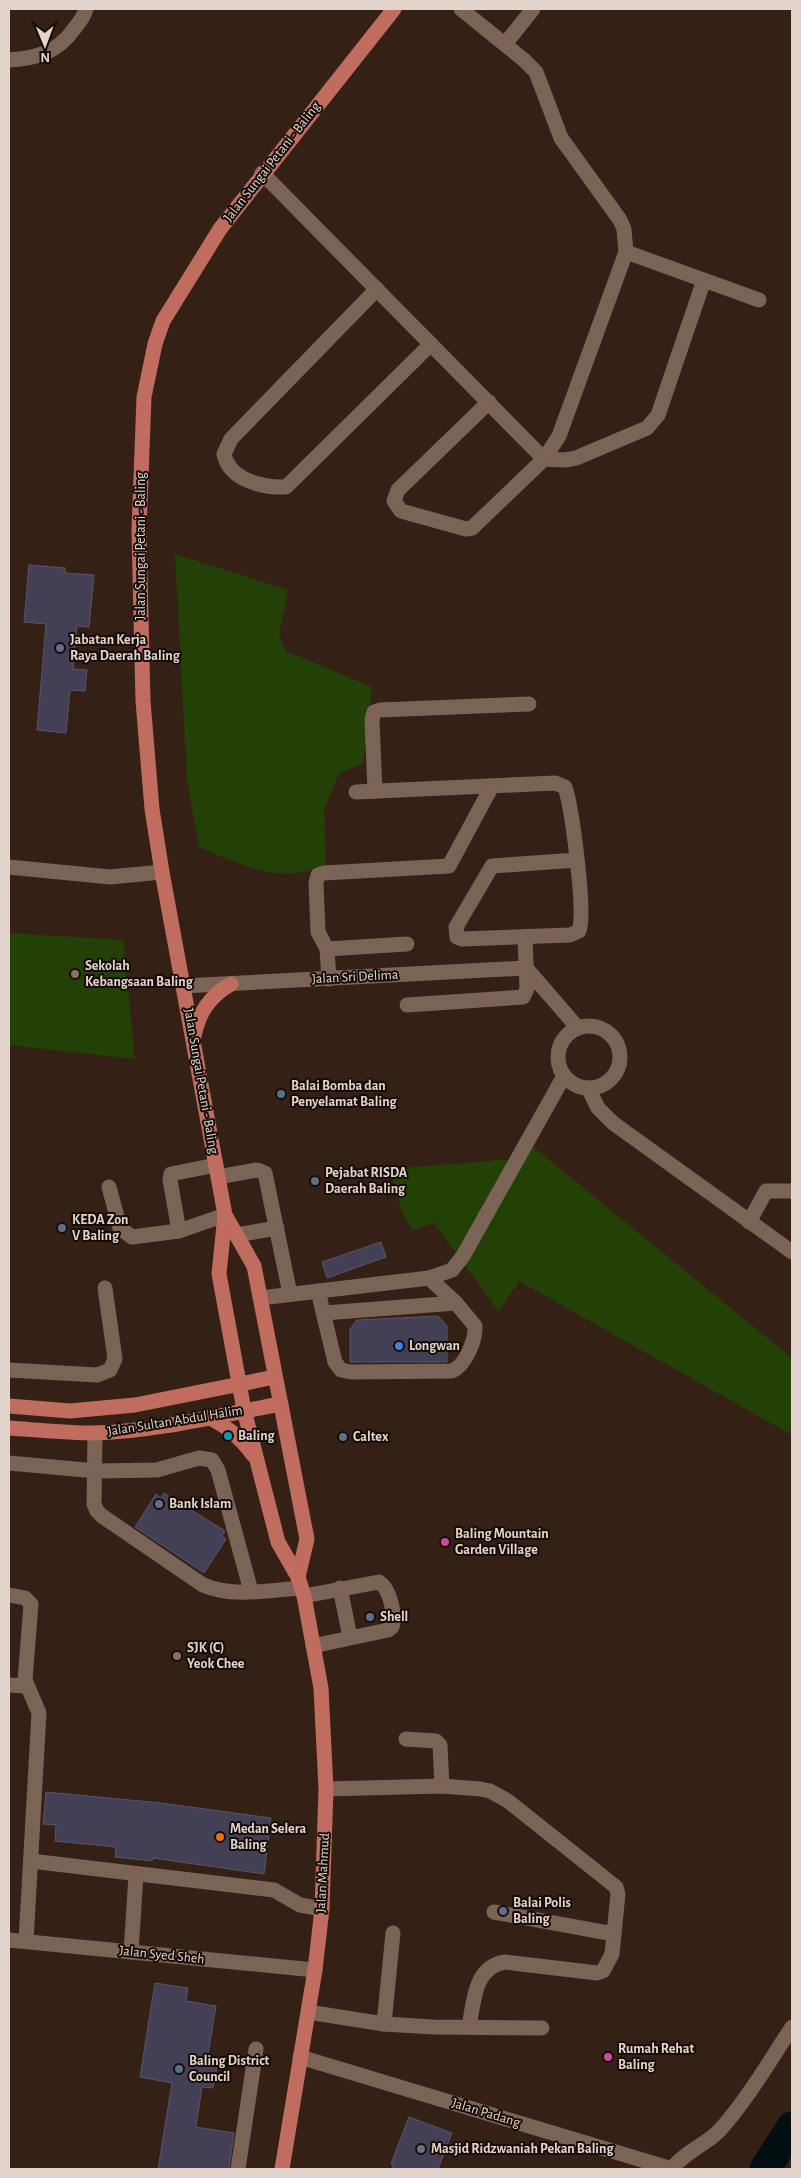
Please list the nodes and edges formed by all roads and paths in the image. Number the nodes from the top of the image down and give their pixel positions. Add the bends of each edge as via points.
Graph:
1 (86, 9) edge
2 (394, 9) edge
3 (461, 9) edge
4 (533, 9) edge
5 (506, 44) junction
6 (9, 60) edge
7 (262, 173) junction
8 (626, 252) junction
9 (704, 280) junction
10 (377, 289) junction
11 (759, 300) dead end
12 (431, 344) junction
13 (489, 402) junction
14 (544, 459) junction
15 (529, 704) dead end
16 (492, 786) junction
17 (375, 791) junction
18 (356, 792) dead end
19 (576, 860) junction
20 (9, 867) edge
21 (162, 872) junction
22 (524, 938) junction
23 (407, 944) dead end
24 (327, 949) junction
25 (526, 968) junction
26 (329, 979) junction
27 (231, 984) junction
28 (183, 986) junction
29 (407, 1005) dead end
30 (578, 1028) junction
31 (194, 1040) junction
32 (564, 1076) junction
33 (588, 1088) junction
34 (217, 1171) junction
35 (109, 1186) dead end
36 (792, 1191) edge
37 (226, 1215) junction
38 (749, 1222) junction
39 (277, 1228) junction
40 (179, 1231) junction
41 (236, 1235) junction
42 (792, 1252) edge
43 (429, 1278) junction
44 (105, 1288) dead end
45 (318, 1291) junction
46 (290, 1294) junction
47 (260, 1298) junction
48 (456, 1303) junction
49 (324, 1313) junction
50 (9, 1370) edge
51 (275, 1377) junction
52 (240, 1385) junction
53 (281, 1404) junction
54 (9, 1406) edge
55 (244, 1410) junction
56 (208, 1417) junction
57 (9, 1428) edge
58 (96, 1433) junction
59 (257, 1461) junction
60 (9, 1463) edge
61 (96, 1470) junction
62 (301, 1587) junction
63 (340, 1588) junction
64 (251, 1591) junction
65 (9, 1595) edge
66 (350, 1637) junction
67 (313, 1646) junction
68 (9, 1685) edge
69 (26, 1686) junction
70 (406, 1740) dead end
71 (442, 1786) junction
72 (326, 1790) junction
73 (31, 1861) junction
74 (136, 1874) junction
75 (322, 1909) junction
76 (494, 1912) dead end
77 (393, 1933) dead end
78 (614, 1934) junction
79 (9, 1940) edge
80 (26, 1942) junction
81 (130, 1952) junction
82 (315, 1970) junction
83 (308, 2012) junction
84 (384, 2024) junction
85 (469, 2027) junction
86 (792, 2027) edge
87 (542, 2028) dead end
88 (256, 2049) dead end
89 (300, 2057) junction
90 (238, 2169) edge
91 (282, 2169) edge
92 (672, 2169) edge

1 - 6 street via 64,44 33,58
2 - 7 main road, Jalan Sungai Petani - Baling
3 - 5 street
4 - 5 street
5 - 8 street via 536,72 561,138 620,220
7 - 10 street
7 - 21 main road, Jalan Sungai Petani - Baling via 220,229 164,321 155,344 144,397 139,531 143,701 148,773
8 - 9 street
8 - 14 street via 559,436
9 - 11 street
9 - 14 street via 654,422 647,428 576,458
10 - 12 street
10 - 12 street via 226,446 226,462 248,481 286,488
12 - 13 street
13 - 14 street
13 - 14 street via 398,490 394,501 401,511 472,528
15 - 17 street via 374,712
16 - 17 street
16 - 19 street via 562,785 566,791
16 - 24 street via 449,866 324,872 318,875 318,932
17 - 18 street
19 - 22 street via 582,921 579,930 570,935
19 - 22 street via 492,866 456,927 457,937 467,940
20 - 21 street via 110,876
21 - 28 main road, Jalan Sungai Petani - Baling
22 - 25 street
23 - 24 street
24 - 26 street
25 - 26 street, Jalan Sri Delima
25 - 29 street via 527,989 523,997
25 - 30 street
26 - 27 street, Jalan Sri Delima
27 - 28 street, Jalan Sri Delima
27 - 31 main road via 218,992 204,1009 197,1022
28 - 31 main road, Jalan Sungai Petani - Baling
30 - 32 street via 569,1033 559,1049 558,1058
30 - 33 street via 603,1029 619,1049 616,1073 604,1084
31 - 34 main road, Jalan Sungai Petani - Baling
32 - 33 street via 572,1083
32 - 43 street via 463,1256 452,1270
33 - 38 street via 598,1108 613,1123
34 - 37 main road, Jalan Sungai Petani - Baling
34 - 39 street via 263,1170
34 - 40 street via 171,1174
35 - 40 street via 120,1228 128,1235 137,1238
36 - 38 street via 766,1192
37 - 40 street
37 - 41 main road, Jalan Sungai Petani - Baling
37 - 52 main road, Jalan Sungai Petani - Baling via 219,1274
38 - 42 street
39 - 41 street
39 - 46 street
41 - 47 main road, Jalan Sungai Petani - Baling via 254,1266
43 - 45 street
43 - 48 street
44 - 50 street via 115,1358 110,1370 97,1375
45 - 46 street
45 - 49 street
46 - 47 street
47 - 51 main road, Jalan Sungai Petani - Baling
48 - 49 street
48 - 49 street via 475,1330 461,1365 452,1370 341,1370 335,1362
51 - 52 main road, Jalan Sultan Abdul Halim
51 - 53 main road, Jalan Sungai Petani - Baling
52 - 54 main road, Jalan Sultan Abdul Halim via 135,1405 70,1411
52 - 55 main road, Jalan Sungai Petani - Baling
53 - 55 main road, Jalan Sultan Abdul Halim
53 - 62 main road, Jalan Mahmud via 307,1539
55 - 56 main road, Jalan Sultan Abdul Halim
55 - 59 main road, Jalan Mahmud
56 - 58 main road, Jalan Sultan Abdul Halim
56 - 59 main road via 239,1438
57 - 58 main road, Jalan Sultan Abdul Halim
58 - 61 street
59 - 62 main road, Jalan Mahmud via 278,1542
60 - 61 street
61 - 64 street via 94,1504 102,1516 203,1585 227,1592
61 - 64 street via 157,1470 199,1458 212,1460 218,1470
62 - 63 street
62 - 64 street
62 - 67 main road, Jalan Mahmud
63 - 66 street
63 - 66 street via 379,1582 387,1591 393,1617 392,1627 388,1630
65 - 69 street via 25,1598 31,1604
66 - 67 street
67 - 72 main road, Jalan Mahmud via 321,1688
68 - 69 street
69 - 73 street via 39,1713
70 - 71 street via 436,1741 440,1746
71 - 72 street
71 - 78 street via 480,1788 498,1794 611,1881 618,1894
72 - 75 main road, Jalan Mahmud
73 - 74 street
73 - 80 street
74 - 75 street via 274,1890 300,1905
74 - 81 street
75 - 82 main road, Jalan Mahmud
76 - 78 street
77 - 84 street
78 - 85 street via 612,1954 603,1970 597,1973 506,1962 494,1964 476,1986
79 - 80 street, Jalan Syed Sheh
80 - 81 street, Jalan Syed Sheh
81 - 82 street, Jalan Syed Sheh
82 - 83 main road, Jalan Mahmud
83 - 84 street
83 - 89 main road, Jalan Mahmud
84 - 85 street
85 - 87 street
86 - 92 street via 719,2131 700,2148 678,2160
88 - 90 street
89 - 91 main road, Jalan Mahmud
89 - 92 street, Jalan Padang

